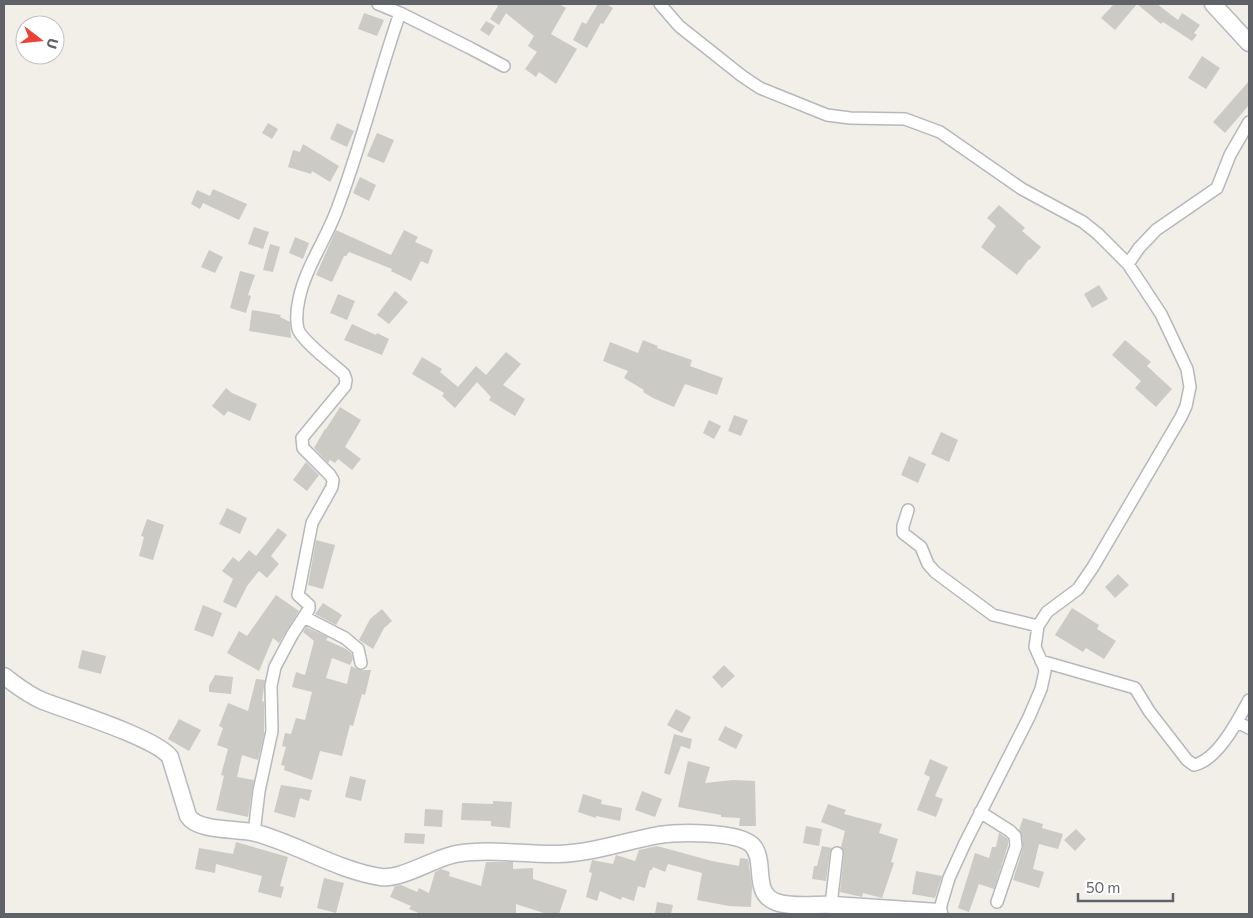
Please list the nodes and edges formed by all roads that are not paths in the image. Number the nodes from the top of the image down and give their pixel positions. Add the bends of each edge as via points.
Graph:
1 (378, 4) edge
2 (660, 4) edge
3 (1213, 4) edge
4 (400, 13) junction
5 (1249, 43) edge
6 (504, 66) dead end
7 (1249, 122) edge
8 (1128, 264) junction
9 (908, 510) dead end
10 (304, 617) junction
11 (1038, 626) junction
12 (1041, 661) junction
13 (361, 663) dead end
14 (4, 676) edge
15 (1249, 700) edge
16 (1237, 722) junction
17 (1249, 728) edge
18 (980, 812) junction
19 (254, 833) junction
20 (837, 854) dead end
21 (997, 902) dead end
22 (831, 905) junction
23 (939, 913) edge

1 - 4 street
2 - 8 street via 679,26 760,88 827,115 905,119 940,132 1022,189 1083,222
3 - 5 street
4 - 6 street
4 - 10 street via 339,204 299,299 301,336 344,374 346,380 302,438 303,448 333,480 312,523 298,595 309,607
7 - 8 street via 1230,155 1217,188 1156,230
8 - 11 street via 1161,314 1184,362 1190,382 1188,399 1181,417 1093,567 1078,589 1047,612
9 - 11 street via 903,533 921,547 935,572 993,615
10 - 13 street via 345,638 358,649
10 - 19 street via 275,667 271,686 272,731
11 - 12 street via 1035,647
12 - 16 street via 1135,688 1184,757 1194,766 1217,750
12 - 18 street via 1045,671 1041,689
14 - 19 street via 41,700 164,750 170,757 188,816 194,823
15 - 16 street
16 - 17 street
18 - 21 street via 1015,836 1016,846
18 - 23 street via 953,870
19 - 22 street via 345,867 388,878 457,854 576,853 671,833 717,835 738,838 752,846 757,855 762,886 772,900 791,905
20 - 22 street
22 - 23 street

